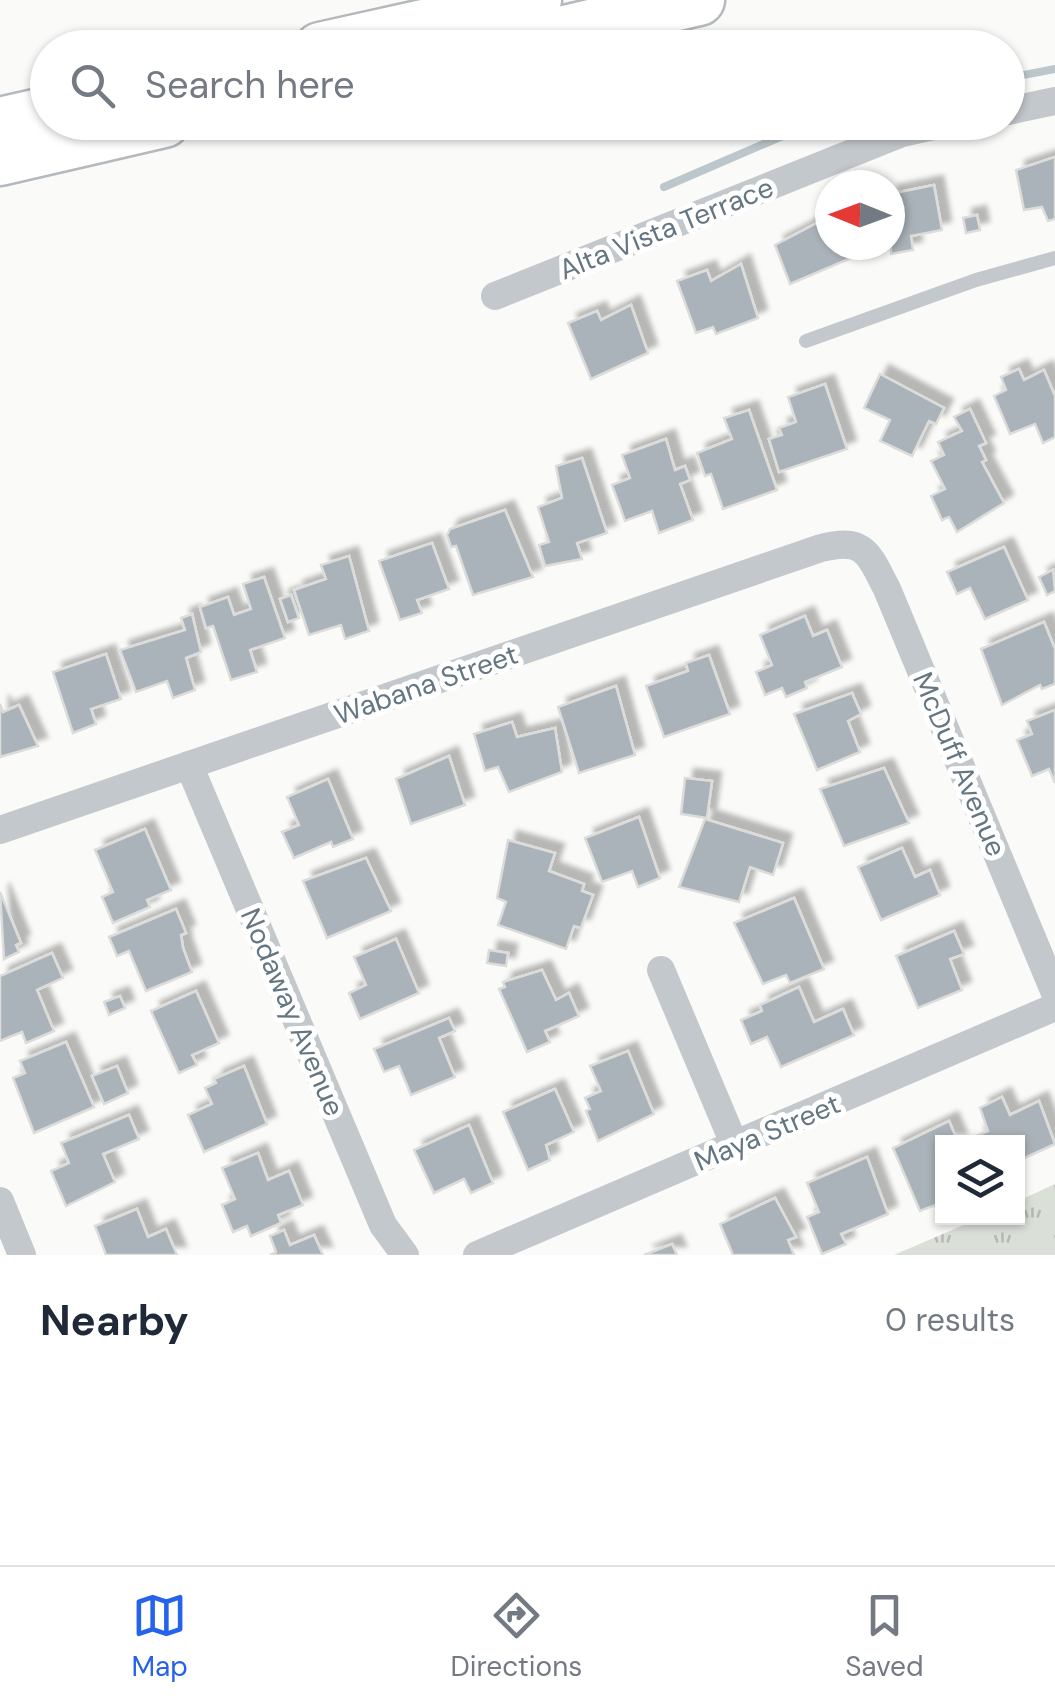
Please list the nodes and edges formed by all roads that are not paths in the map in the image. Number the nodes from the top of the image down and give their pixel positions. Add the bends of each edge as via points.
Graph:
1 (536, 0) edge
2 (699, 0) edge
3 (401, 30) edge
4 (570, 30) edge
5 (1055, 101) edge
6 (1025, 107) edge
7 (30, 116) edge
8 (0, 123) edge
9 (86, 140) edge
10 (884, 140) edge
11 (0, 160) edge
12 (1055, 258) edge
13 (494, 296) dead end
14 (806, 341) dead end
15 (853, 543) joint
16 (189, 766) junction
17 (0, 830) edge
18 (662, 970) dead end
19 (1055, 993) edge
20 (1055, 1007) edge
21 (735, 1146) junction
22 (0, 1201) edge
23 (22, 1255) edge
24 (404, 1255) edge
25 (478, 1255) edge

1 - 3 highway
2 - 4 highway
5 - 6 street
7 - 8 highway
9 - 11 highway
10 - 13 street, Alta Vista Terrace
12 - 14 lane
15 - 16 street, Wabana Street via 821,548
15 - 19 street, McDuff Avenue via 887,589
16 - 17 street, Wabana Street
16 - 24 street, Nodaway Avenue via 383,1225
18 - 21 street
20 - 21 street, Maya Street
21 - 25 street, Maya Street
22 - 23 street

